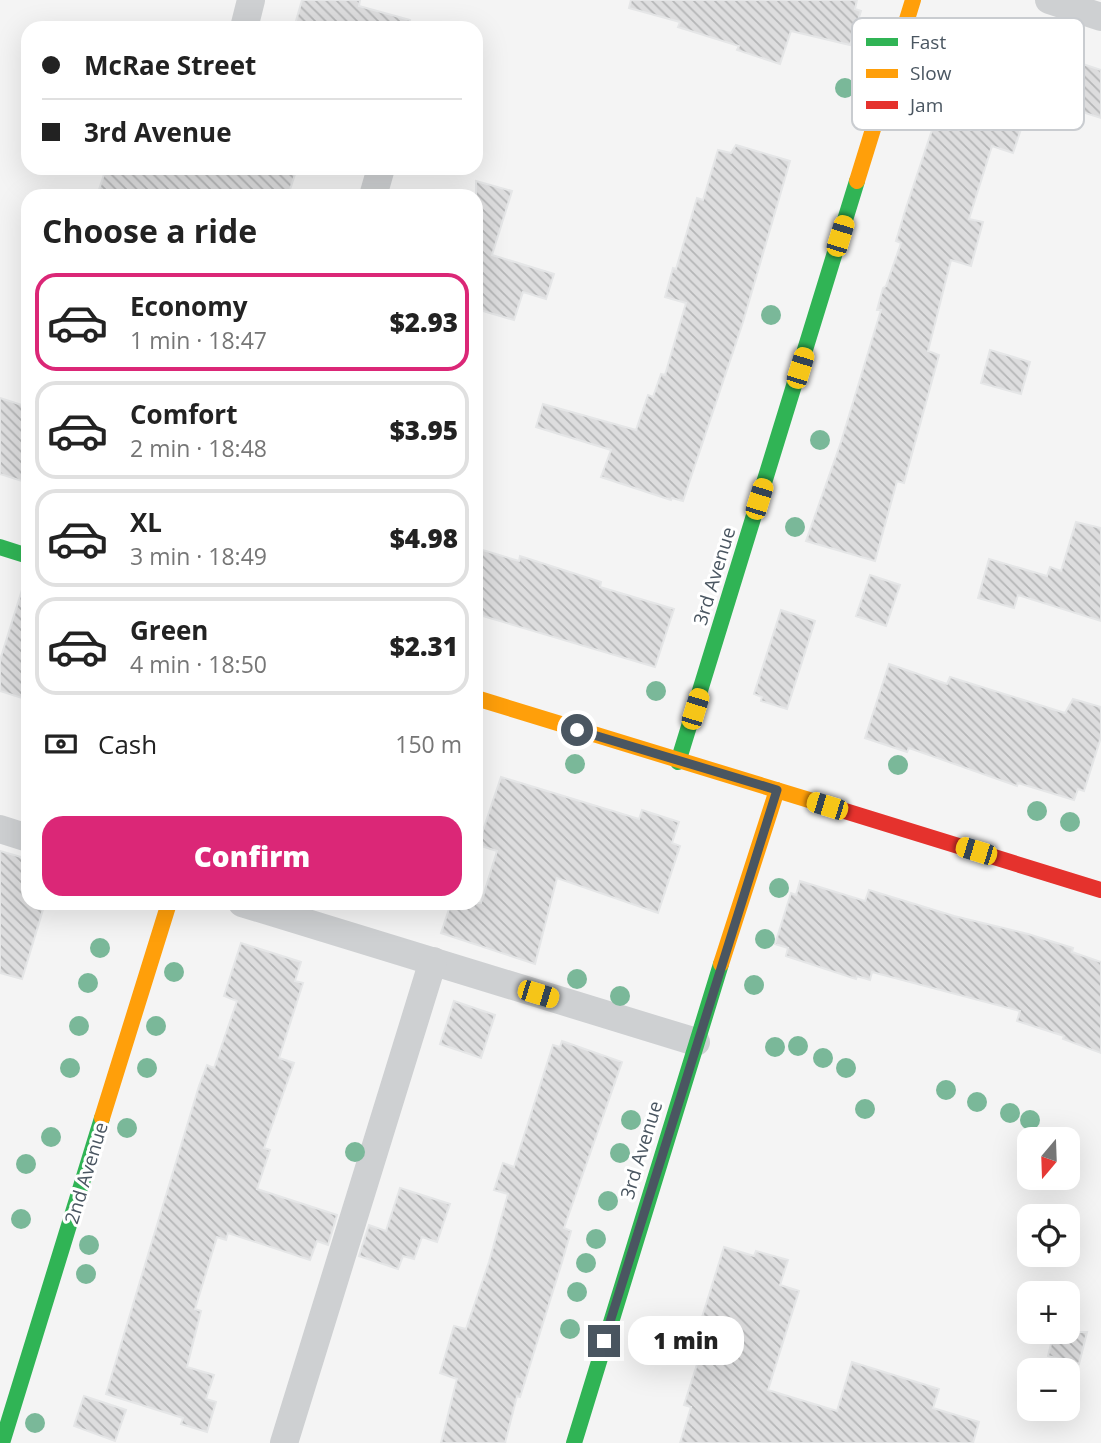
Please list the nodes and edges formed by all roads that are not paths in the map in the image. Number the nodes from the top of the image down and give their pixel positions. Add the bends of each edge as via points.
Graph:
1 (251, 0) edge
2 (913, 0) edge
3 (1049, 0) edge
4 (1101, 17) edge
5 (907, 18) edge
6 (246, 21) edge
7 (873, 130) edge
8 (0, 547) edge
9 (21, 554) edge
10 (483, 700) edge
11 (678, 762) junction
12 (777, 790) junction
13 (0, 829) edge
14 (21, 836) edge
15 (1101, 890) edge
16 (167, 910) edge
17 (265, 910) edge
18 (433, 961) junction
19 (696, 1042) junction
20 (2, 1443) edge
21 (284, 1443) edge
22 (574, 1443) edge

1 - 6 street
2 - 5 street, 3rd Avenue
3 - 4 street
7 - 11 street, 3rd Avenue
8 - 9 street
10 - 11 street
11 - 12 street
12 - 15 street
12 - 19 street, 3rd Avenue
13 - 14 street
16 - 20 street, 2nd Avenue
17 - 18 street
18 - 19 street
18 - 21 street
19 - 22 street, 3rd Avenue

